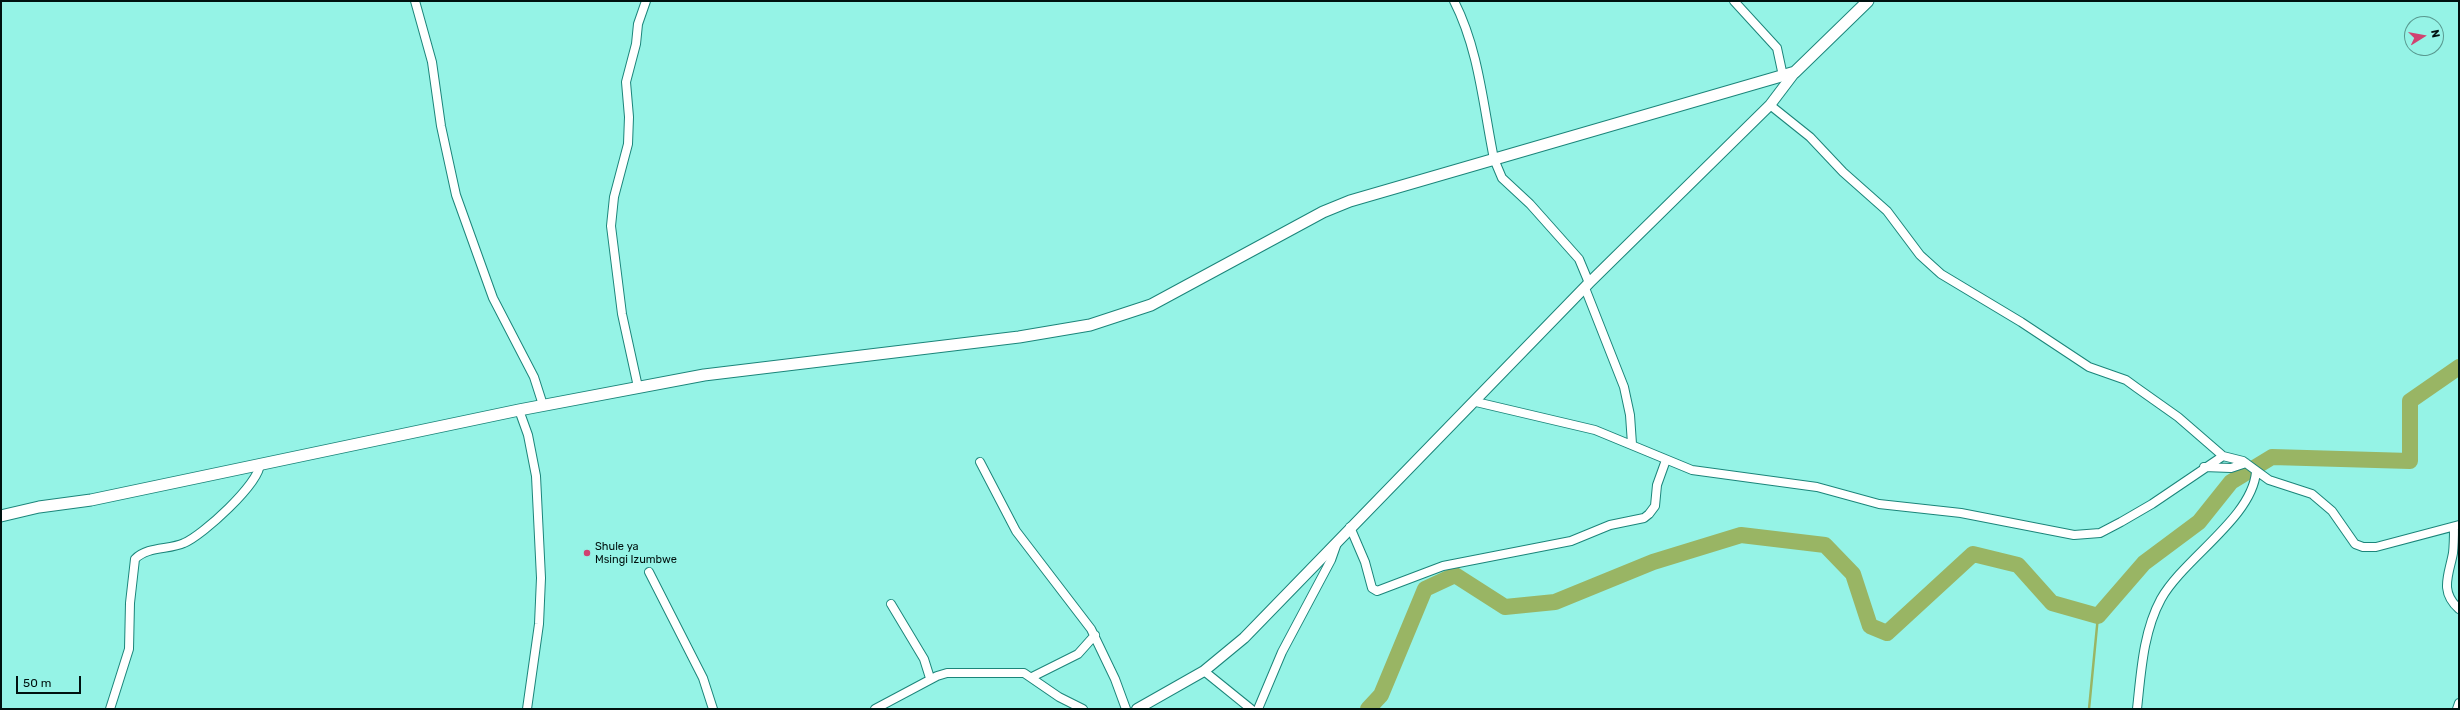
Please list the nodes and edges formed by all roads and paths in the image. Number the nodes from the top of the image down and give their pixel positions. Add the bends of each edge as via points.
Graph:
1 (415, 1) edge
2 (646, 1) edge
3 (1454, 1) edge
4 (1734, 1) edge
5 (1868, 1) edge
6 (1795, 72) junction
7 (1783, 76) junction
8 (1770, 105) junction
9 (1494, 159) junction
10 (1587, 286) junction
11 (638, 387) junction
12 (1476, 402) junction
13 (543, 406) junction
14 (519, 410) junction
15 (1632, 444) junction
16 (2223, 456) junction
17 (1666, 460) junction
18 (980, 462) dead end
19 (2248, 463) junction
20 (260, 464) junction
21 (2204, 467) junction
22 (2256, 472) junction
23 (1, 516) edge
24 (2456, 526) edge
25 (1350, 527) junction
26 (1337, 543) junction
27 (650, 572) dead end
28 (891, 604) dead end
29 (2459, 609) edge
30 (1095, 635) junction
31 (1204, 671) junction
32 (1032, 677) junction
33 (930, 678) junction
34 (2459, 703) edge
35 (110, 709) edge
36 (526, 709) edge
37 (713, 709) edge
38 (874, 709) edge
39 (1083, 709) edge
40 (1126, 709) edge
41 (1137, 709) edge
42 (1251, 709) edge
43 (1258, 709) edge
44 (2137, 709) edge
45 (2457, 709) edge

1 - 13 street via 432,62 441,126 456,195 493,298 534,377
2 - 11 street via 638,24 636,44 626,82 628,144 614,197 611,226 623,320
3 - 9 street via 1463,17 1473,48
4 - 7 street via 1777,48
5 - 6 main road
6 - 7 main road
6 - 8 street
7 - 9 main road
8 - 10 street
8 - 16 street via 1810,138 1886,211 1914,248 1941,274 2089,367 2132,384 2172,412
9 - 10 street via 1502,178 1524,197 1579,259
9 - 11 main road via 1366,196 1323,212 1151,305 1112,319 1019,337 732,370
10 - 12 street
10 - 15 street via 1624,387 1630,415
11 - 13 main road
12 - 15 street via 1595,430
12 - 25 street
13 - 14 main road
14 - 20 main road
14 - 36 street via 528,435 536,476 541,578 539,624
15 - 17 street
16 - 19 street
16 - 21 street
17 - 21 street via 1692,470 1817,487 1886,505 1961,513 2086,536 2100,533 2152,504
17 - 25 street via 1658,481 1654,506 1644,518 1610,525 1566,542 1443,566 1377,591 1372,588 1365,562
18 - 30 street via 1013,526
19 - 21 street via 2231,468
19 - 22 street
20 - 23 main road via 91,500 39,507
20 - 35 street via 260,470 253,482 201,533 181,544 148,551 135,559 130,603 129,649
22 - 24 street via 2276,483 2305,491 2320,500 2332,511 2352,540 2363,547 2376,547
22 - 44 street via 2251,493 2220,535 2174,580 2161,600 2150,627
24 - 29 street via 2447,591 2451,602
25 - 26 street
26 - 31 street via 1244,638
26 - 43 street via 1331,560 1282,652
27 - 37 street via 703,678
28 - 33 street via 924,659
30 - 32 street via 1078,654
30 - 40 street
31 - 41 street
31 - 42 street
32 - 33 street via 1015,672 947,673
32 - 39 street via 1059,697
33 - 38 street
34 - 45 street

